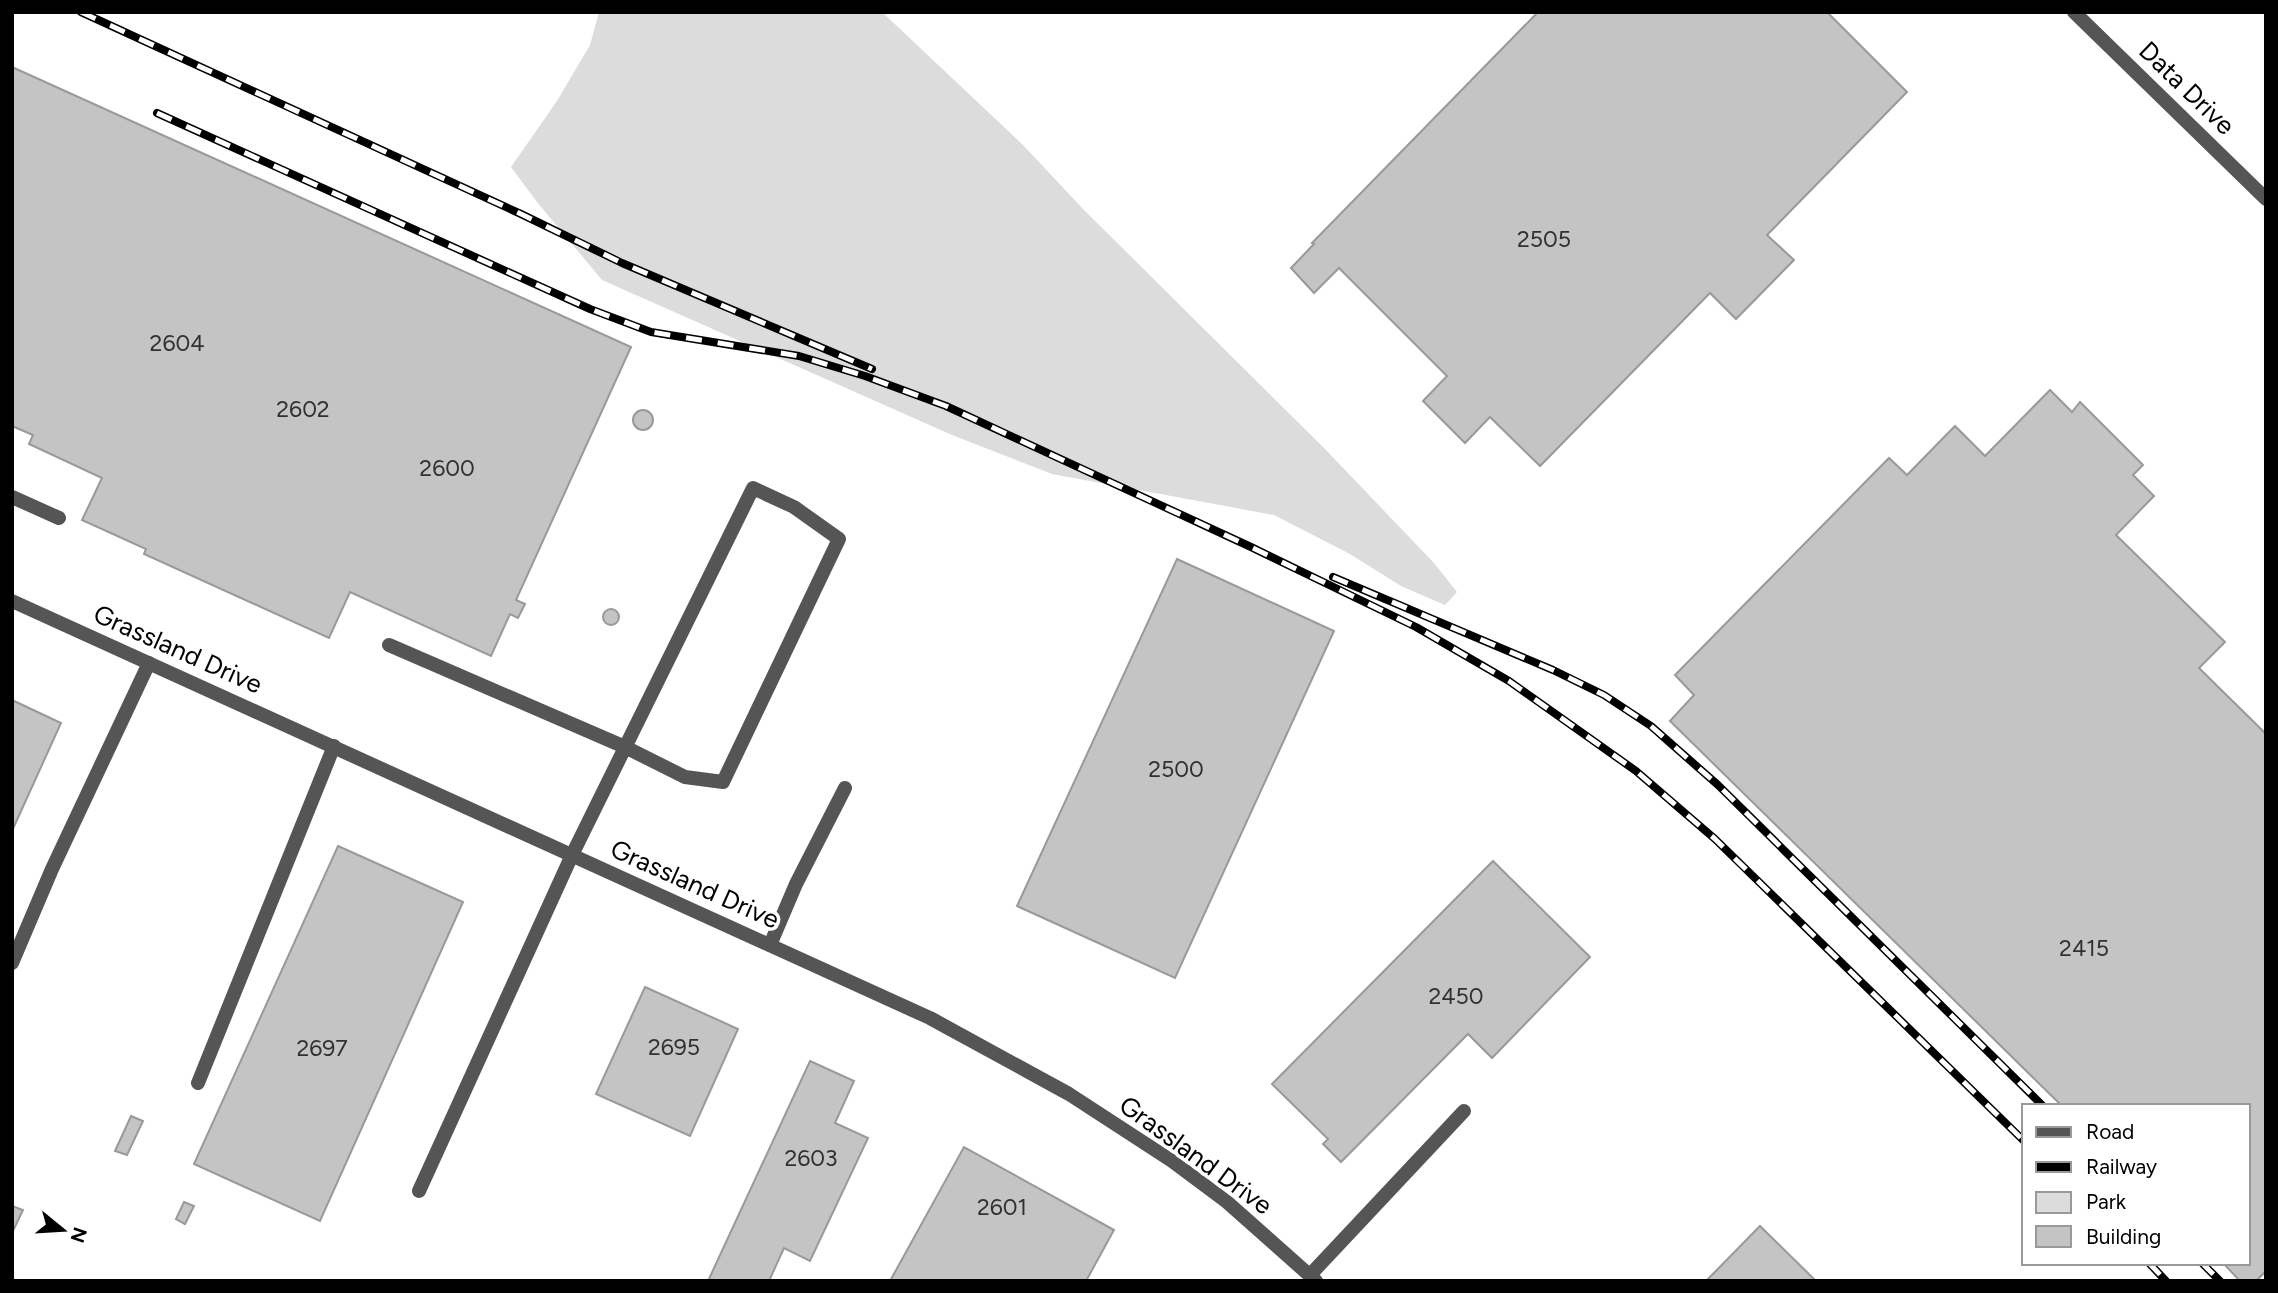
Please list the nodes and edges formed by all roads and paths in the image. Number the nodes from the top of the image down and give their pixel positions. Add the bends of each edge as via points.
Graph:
1 (2074, 12) edge
2 (2266, 199) edge
3 (12, 497) edge
4 (59, 518) dead end
5 (12, 601) edge
6 (389, 645) dead end
7 (149, 663) junction
8 (334, 746) junction
9 (625, 747) junction
10 (845, 788) dead end
11 (572, 855) junction
12 (769, 945) junction
13 (12, 963) edge
14 (198, 1083) dead end
15 (1464, 1111) dead end
16 (419, 1191) dead end
17 (1313, 1278) edge

1 - 2 street, Data Drive
3 - 4 street
5 - 7 street, Grassland Drive
6 - 9 street
7 - 8 street, Grassland Drive
7 - 13 street
8 - 11 street, Grassland Drive
8 - 14 street
9 - 9 street via 753,488 794,507 839,539 723,782 685,776
9 - 11 street
10 - 12 street
11 - 12 street, Grassland Drive
11 - 16 street
12 - 17 street, Grassland Drive via 930,1018 1069,1094 1227,1202
15 - 17 street

